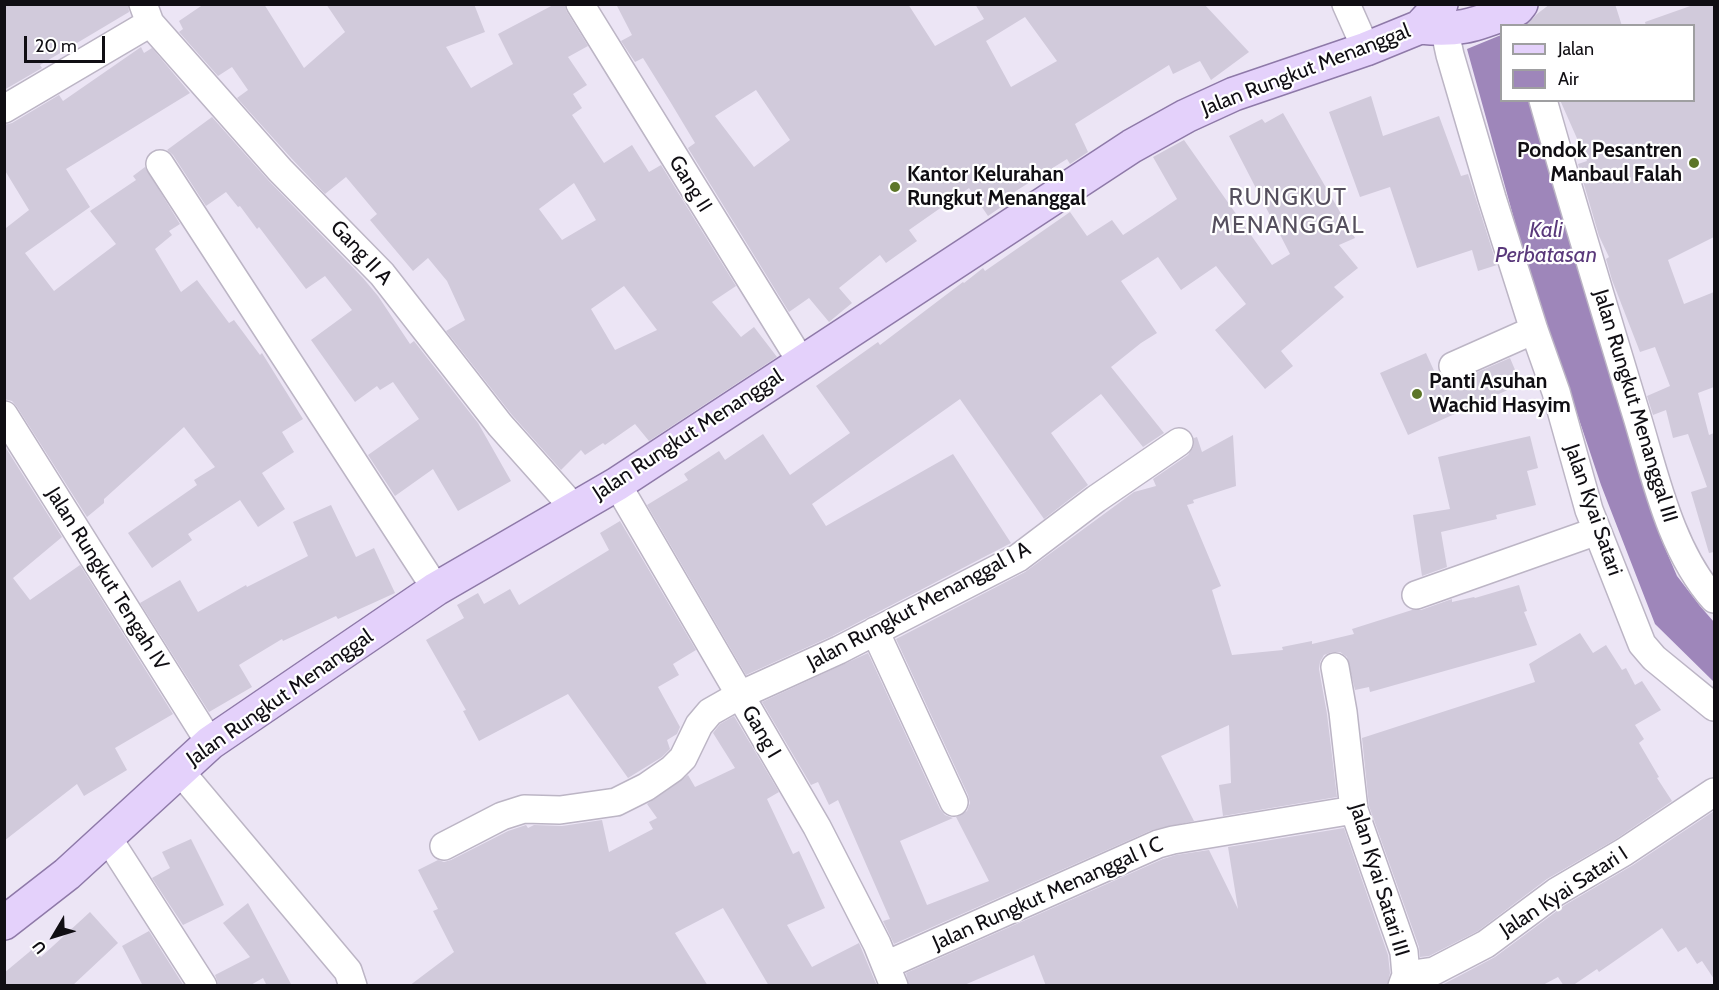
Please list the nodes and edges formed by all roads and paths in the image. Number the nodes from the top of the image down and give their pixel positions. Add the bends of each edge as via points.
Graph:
1 (580, 4) edge
2 (1346, 4) edge
3 (1515, 13) edge
4 (146, 14) edge
5 (1442, 19) edge
6 (1366, 49) junction
7 (1544, 102) edge
8 (4, 109) edge
9 (160, 164) dead end
10 (1534, 330) junction
11 (801, 363) junction
12 (1453, 366) dead end
13 (4, 415) edge
14 (1179, 441) dead end
15 (617, 484) junction
16 (574, 508) junction
17 (1597, 531) junction
18 (436, 589) junction
19 (1416, 595) dead end
20 (1714, 598) edge
21 (875, 631) junction
22 (1335, 667) dead end
23 (740, 696) junction
24 (1714, 707) edge
25 (210, 743) junction
26 (179, 770) junction
27 (1714, 792) edge
28 (954, 802) dead end
29 (1354, 810) junction
30 (108, 838) junction
31 (444, 846) dead end
32 (4, 923) edge
33 (890, 975) edge
34 (1404, 980) edge
35 (203, 986) edge
36 (353, 986) edge

1 - 11 street, Gang II
2 - 6 street
3 - 5 main road, Jalan Rungkut Menanggal
4 - 8 street
4 - 16 street, Gang II A via 280,170 382,274 500,425
5 - 6 main road, Jalan Rungkut Menanggal
5 - 10 street, Jalan Kyai Satari
6 - 11 main road, Jalan Rungkut Menanggal via 1234,94 1132,146
7 - 20 street, Jalan Rungkut Menanggal III via 1674,534
9 - 18 street
10 - 12 street
10 - 17 street, Jalan Kyai Satari
11 - 15 main road, Jalan Rungkut Menanggal
13 - 25 street, Jalan Rungkut Tengah IV
14 - 21 street, Jalan Rungkut Menanggal I A via 1018,558
15 - 16 main road, Jalan Rungkut Menanggal
15 - 23 street, Gang I
16 - 18 main road, Jalan Rungkut Menanggal
17 - 19 street
17 - 24 street, Jalan Kyai Satari via 1642,644
18 - 25 main road, Jalan Rungkut Menanggal
21 - 23 street, Jalan Rungkut Menanggal I A
21 - 28 street
22 - 29 street, Jalan Kyai Satari III
23 - 31 street, Jalan Rungkut Menanggal I A via 703,719 683,758 672,769 616,802 560,810 524,809
23 - 33 street, Gang I via 817,827
25 - 26 main road, Jalan Rungkut Menanggal
26 - 30 main road, Jalan Rungkut Menanggal
26 - 36 street via 348,971
27 - 34 street, Jalan Kyai Satari I via 1556,892 1486,944 1434,971
29 - 33 street, Jalan Rungkut Menanggal I C via 1158,844
29 - 34 street, Jalan Kyai Satari III via 1404,952
30 - 32 main road, Jalan Rungkut Menanggal
30 - 35 street

